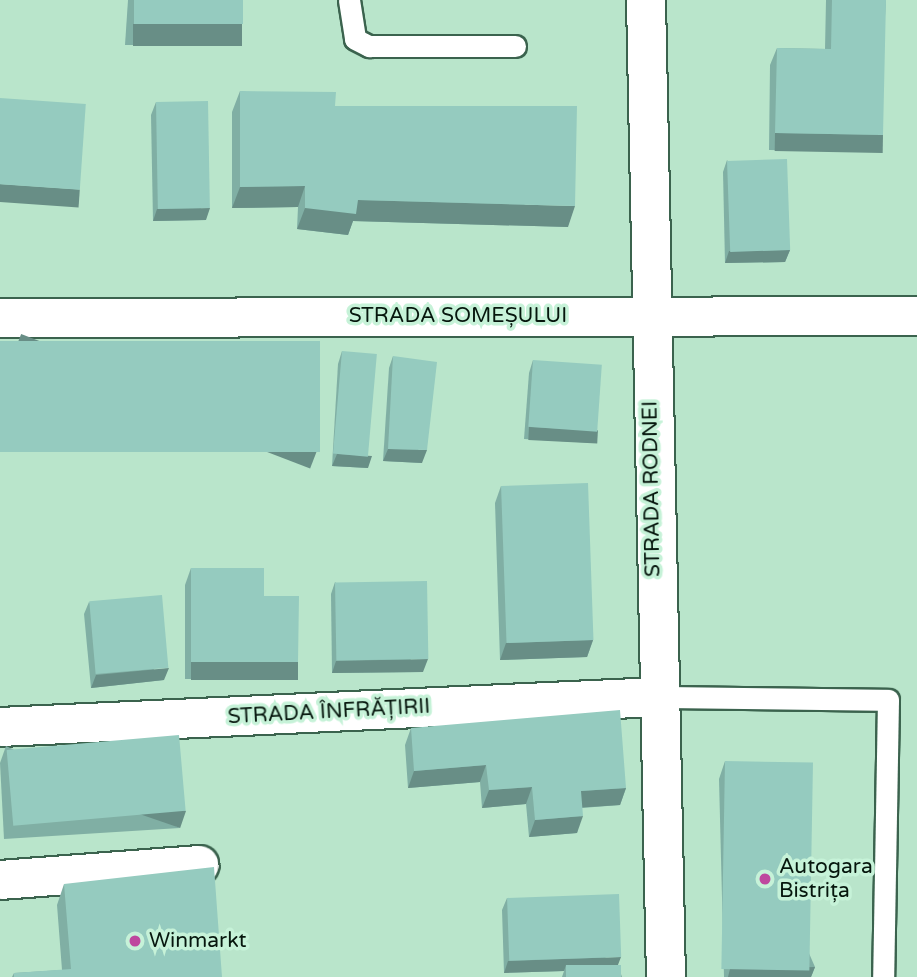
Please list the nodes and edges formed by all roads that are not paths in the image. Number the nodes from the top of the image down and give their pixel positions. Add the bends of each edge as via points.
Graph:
1 (349, 0) edge
2 (646, 0) edge
3 (515, 46) dead end
4 (648, 315) junction
5 (917, 316) edge
6 (0, 318) edge
7 (657, 697) junction
8 (0, 727) edge
9 (199, 865) dead end
10 (0, 880) edge
11 (666, 977) edge
12 (883, 977) edge

1 - 3 lane via 355,39 369,46
2 - 4 street, STRADA RODNEI
4 - 5 street, STRADA SOMEȘULUI
4 - 6 street, STRADA SOMEȘULUI
4 - 7 street, STRADA RODNEI
7 - 8 street, STRADA ÎNFRĂȚIRII
7 - 11 street, STRADA RODNEI
7 - 12 lane via 888,700
9 - 10 street

